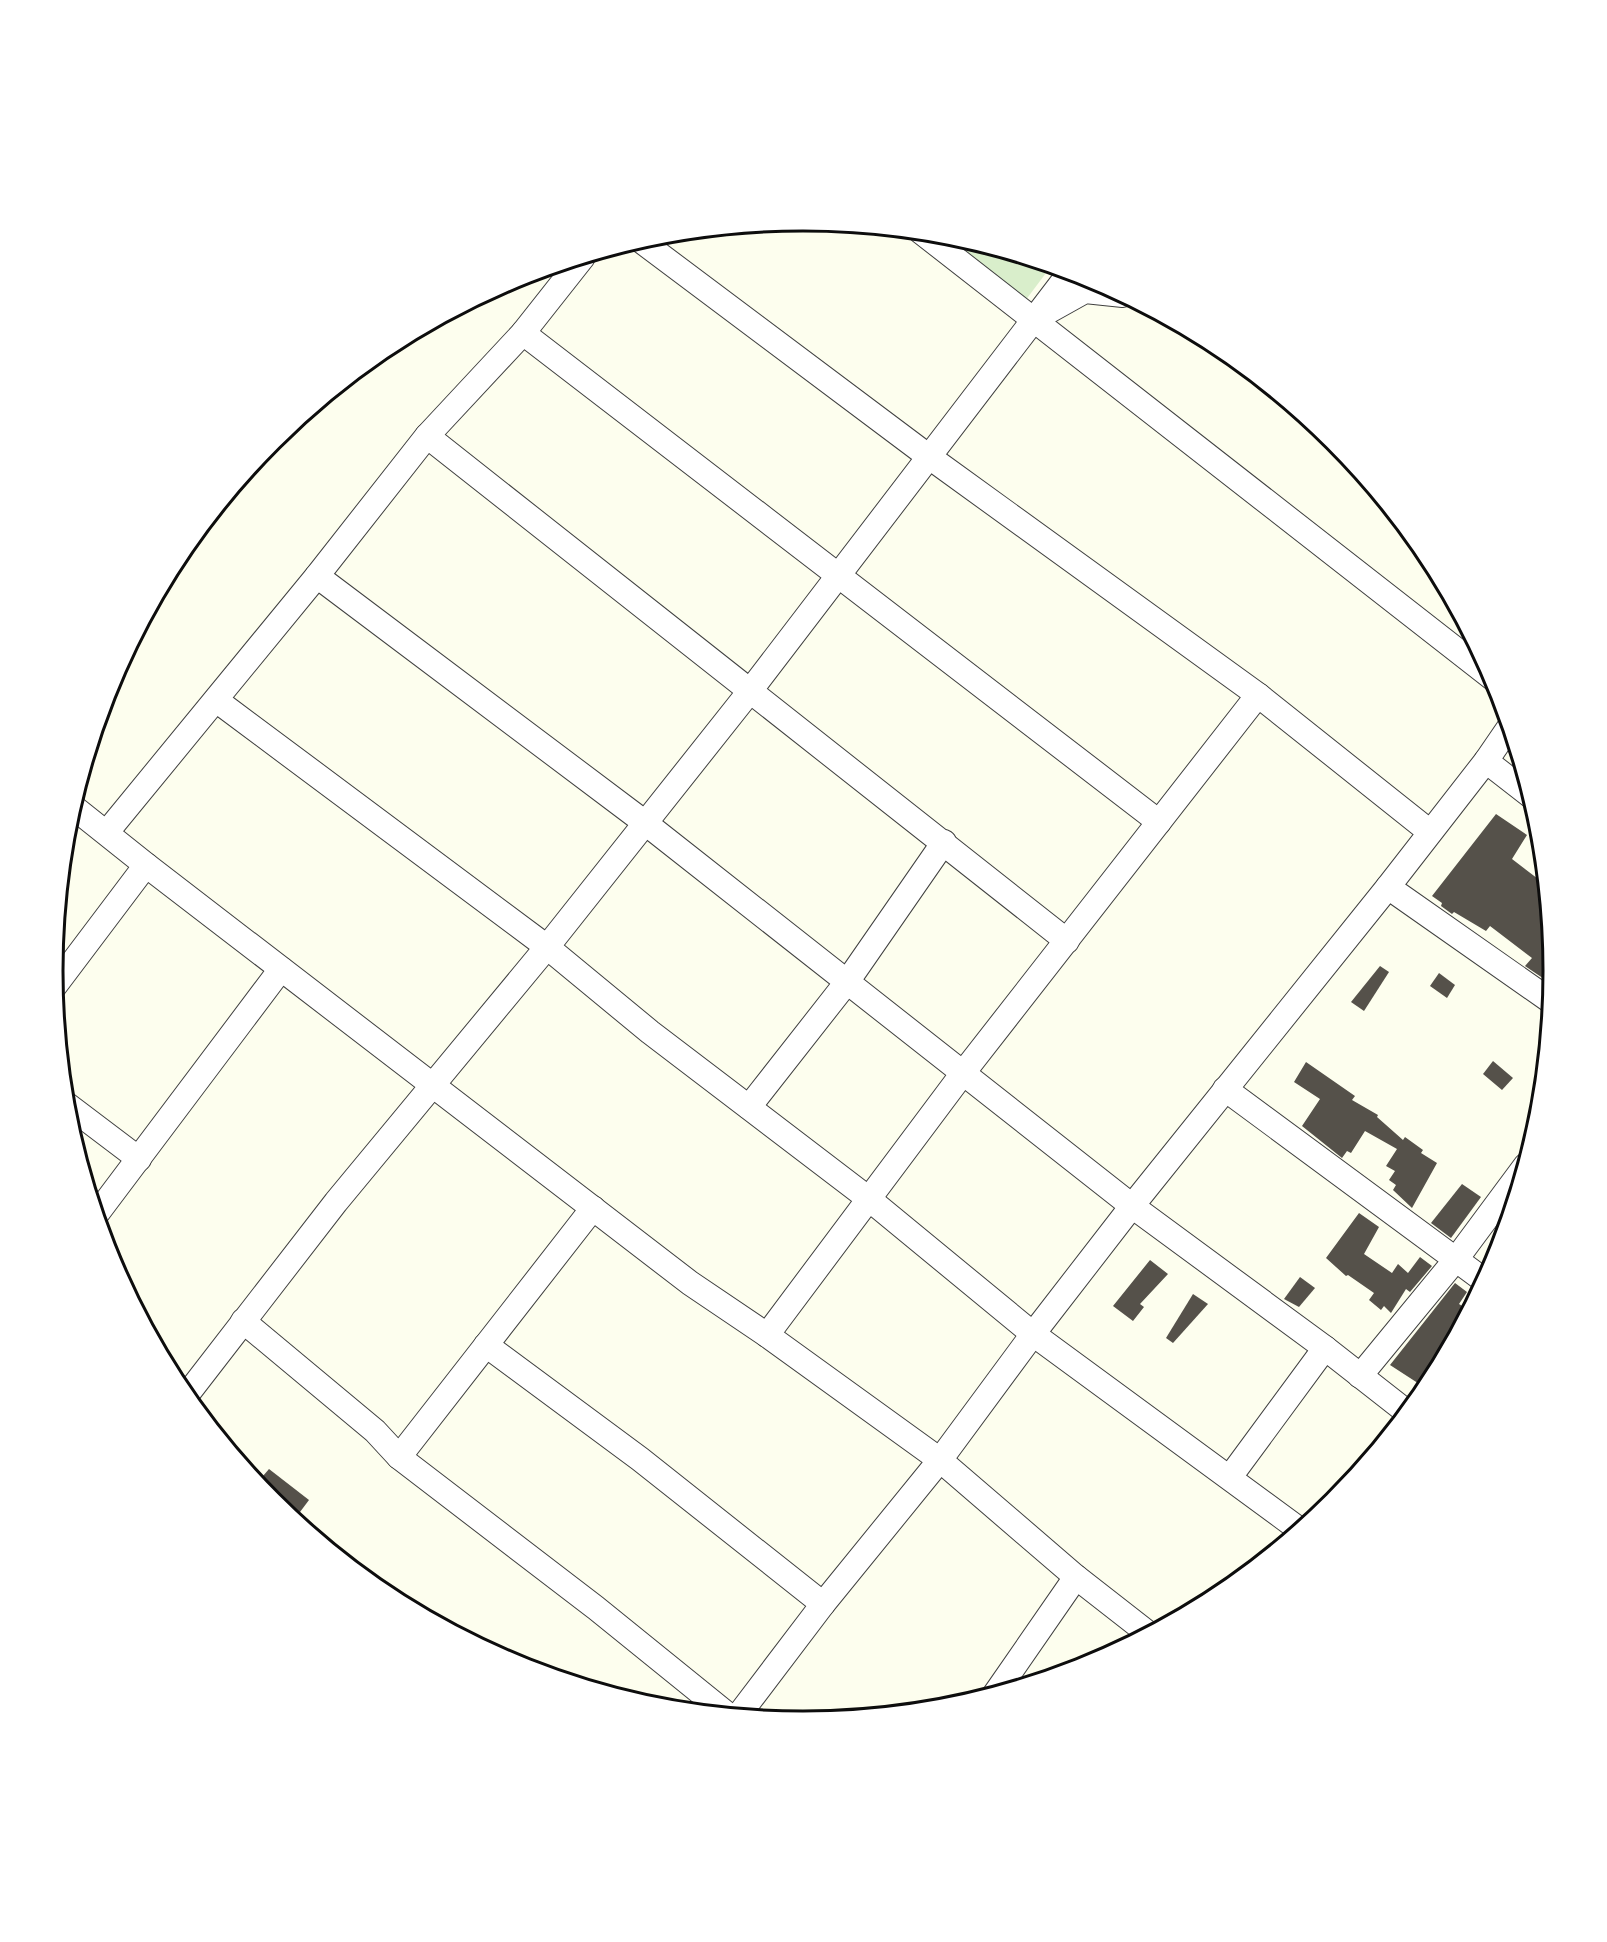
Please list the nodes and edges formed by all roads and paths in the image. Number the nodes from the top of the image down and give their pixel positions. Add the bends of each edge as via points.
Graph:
1 (935, 243) edge
2 (650, 247) edge
3 (575, 267) edge
4 (1065, 279) edge
5 (1099, 292) edge
6 (1034, 320) junction
7 (523, 333) junction
8 (427, 436) junction
9 (928, 456) junction
10 (317, 576) junction
11 (838, 576) junction
12 (1479, 667) edge
13 (750, 691) junction
14 (1258, 695) junction
15 (216, 700) junction
16 (1505, 733) edge
17 (1486, 761) junction
18 (1521, 788) edge
19 (80, 812) edge
20 (644, 822) junction
21 (1159, 822) junction
22 (107, 832) junction
23 (1430, 832) junction
24 (944, 842) junction
25 (146, 865) junction
26 (1388, 887) junction
27 (1067, 941) junction
28 (547, 947) junction
29 (281, 969) junction
30 (63, 975) edge
31 (847, 982) junction
32 (1543, 996) edge
33 (963, 1074) junction
34 (431, 1085) junction
35 (1225, 1089) junction
36 (749, 1107) junction
37 (76, 1112) edge
38 (139, 1159) junction
39 (1513, 1182) edge
40 (869, 1198) junction
41 (1132, 1206) junction
42 (102, 1208) edge
43 (593, 1208) junction
44 (1457, 1258) junction
45 (1478, 1276) edge
46 (243, 1321) junction
47 (1033, 1334) junction
48 (767, 1335) junction
49 (486, 1345) junction
50 (1325, 1348) junction
51 (1360, 1376) junction
52 (192, 1388) edge
53 (1401, 1408) edge
54 (399, 1457) junction
55 (940, 1460) junction
56 (1230, 1477) junction
57 (1294, 1526) edge
58 (1076, 1577) junction
59 (823, 1604) junction
60 (1142, 1629) edge
61 (1001, 1684) edge
62 (717, 1706) edge
63 (743, 1709) edge

1 - 6 street
2 - 9 street
3 - 7 street
4 - 6 street
5 - 6 street via 1085,291
6 - 9 street
6 - 12 street
7 - 8 street
7 - 11 street
8 - 10 street
8 - 13 street
9 - 11 street
9 - 14 street
10 - 15 street
10 - 20 street
11 - 13 street
11 - 21 street
13 - 20 street
13 - 24 street
14 - 21 street
14 - 23 street
15 - 22 street
15 - 28 street
16 - 17 street
17 - 18 street
17 - 23 street
19 - 22 street
20 - 28 street
20 - 31 street
21 - 27 street
22 - 25 street
23 - 26 street
24 - 27 street
24 - 31 street
25 - 29 street
25 - 30 street
26 - 32 street
26 - 35 street
27 - 33 street
28 - 34 street
28 - 36 street
29 - 34 street
29 - 38 street
31 - 33 street
31 - 36 street
33 - 40 street
33 - 41 street
34 - 43 street
34 - 46 street
35 - 41 street
35 - 44 street
36 - 40 street
37 - 38 street
38 - 42 street
39 - 44 street
40 - 47 street
40 - 48 street
41 - 47 street
41 - 50 street
43 - 48 street via 690,1283
43 - 49 street
44 - 45 street
44 - 51 street
46 - 52 street
46 - 54 street via 375,1431
47 - 55 street
47 - 56 street
48 - 55 street
49 - 54 street
49 - 59 street via 640,1459
50 - 51 street
50 - 56 street
51 - 53 street
54 - 62 street
55 - 58 street
55 - 59 street
56 - 57 street
58 - 60 street
58 - 61 street
59 - 63 street

